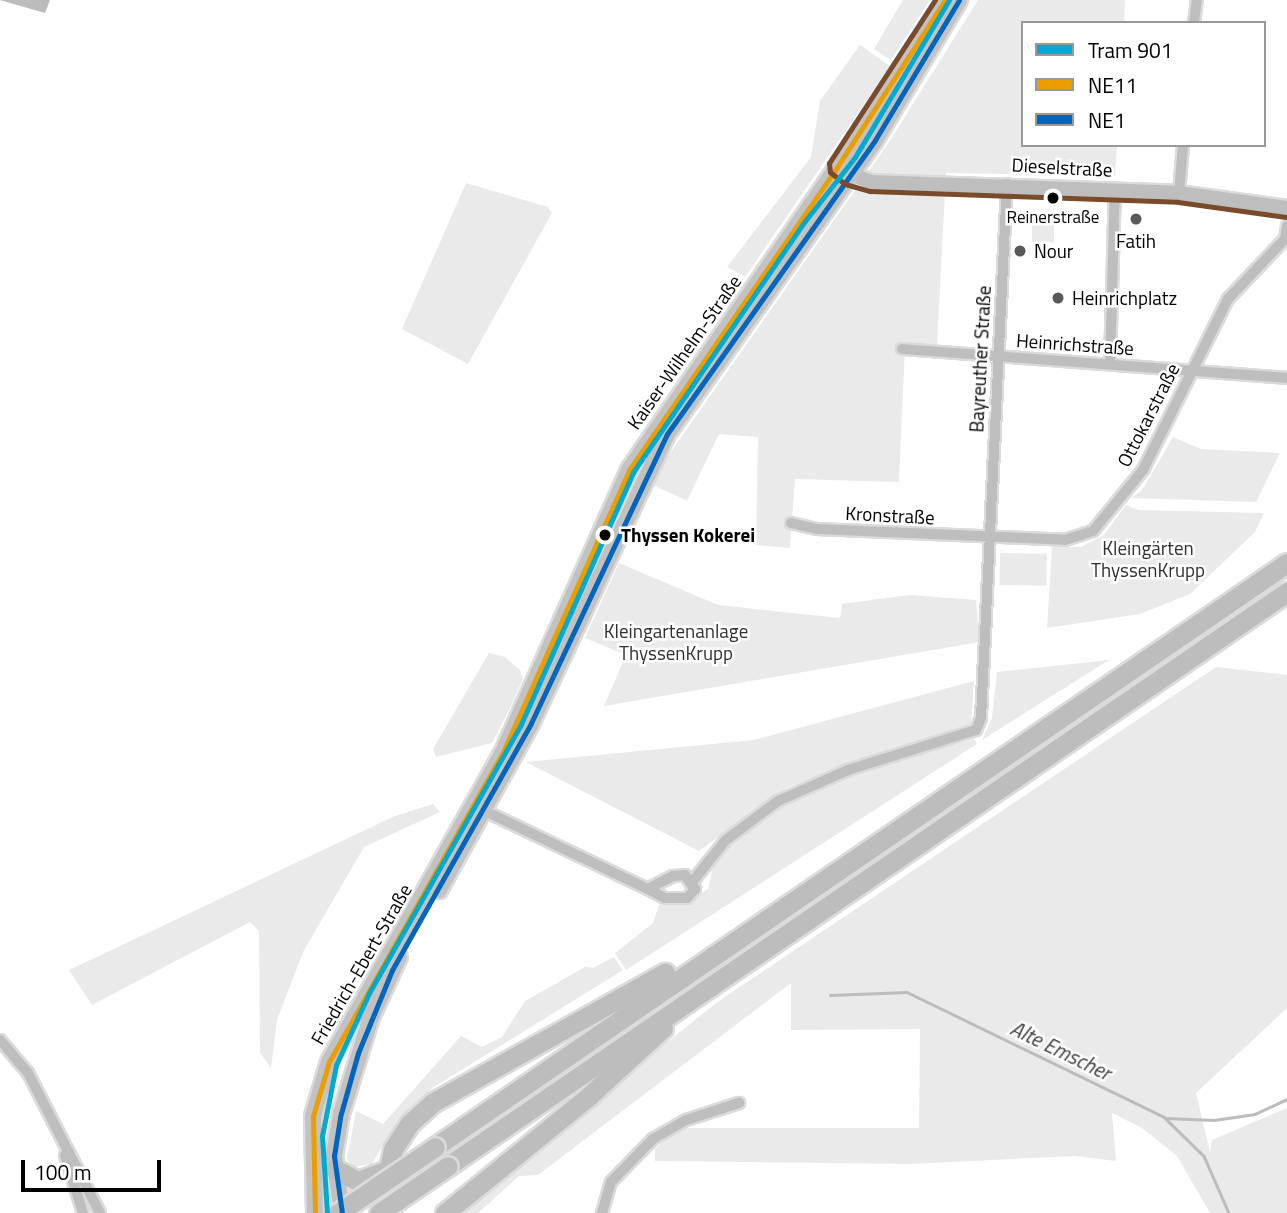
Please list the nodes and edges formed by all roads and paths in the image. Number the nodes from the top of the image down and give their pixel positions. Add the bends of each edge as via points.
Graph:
1 (945, 0) edge
2 (959, 0) edge
3 (1196, 0) edge
4 (1194, 21) edge
5 (1183, 147) edge
6 (844, 172) junction
7 (1007, 184) junction
8 (1115, 189) junction
9 (1179, 193) junction
10 (1287, 208) edge
11 (1287, 226) edge
12 (902, 349) dead end
13 (998, 356) junction
14 (1110, 364) junction
15 (1191, 370) junction
16 (1287, 378) edge
17 (791, 523) dead end
18 (989, 537) junction
19 (1287, 563) edge
20 (1287, 592) edge
21 (509, 753) joint
22 (480, 808) junction
23 (693, 881) junction
24 (648, 889) junction
25 (734, 937) junction
26 (674, 1011) junction
27 (0, 1040) edge
28 (739, 1103) dead end
29 (55, 1123) junction
30 (335, 1169) junction
31 (386, 1171) junction
32 (83, 1213) edge
33 (100, 1213) edge
34 (315, 1213) edge
35 (340, 1213) edge
36 (380, 1213) edge
37 (445, 1213) edge
38 (602, 1213) edge

1 - 6 main road, Kaiser-Wilhelm-Straße
2 - 6 main road, Kaiser-Wilhelm-Straße
3 - 4 street
5 - 9 street
6 - 7 street, Dieselstraße via 870,182
6 - 21 main road, Kaiser-Wilhelm-Straße via 629,470
7 - 8 street, Dieselstraße
7 - 13 street, Bayreuther Straße
8 - 9 street, Dieselstraße
8 - 14 street
9 - 10 street, Dieselstraße
11 - 15 street, Ottokarstraße via 1285,239 1228,299
12 - 13 street, Heinrichstraße
13 - 14 street, Heinrichstraße
13 - 18 street, Bayreuther Straße
14 - 15 street, Heinrichstraße
15 - 16 street, Heinrichstraße
15 - 18 street, Ottokarstraße via 1143,470 1093,531 1065,540
17 - 18 street, Kronstraße via 817,529
18 - 23 street, Bayreuther Straße via 981,718 976,730 848,771 778,801 726,840
19 - 25 highway
20 - 26 highway
21 - 22 main road, Friedrich-Ebert-Straße
22 - 24 street
22 - 30 main road, Friedrich-Ebert-Straße via 375,1008 343,1105
22 - 34 main road, Friedrich-Ebert-Straße via 327,1068 313,1116
23 - 24 street via 673,876
23 - 24 street via 695,889 687,898 676,900
25 - 31 highway via 432,1103 404,1131
25 - 35 highway, bridge
26 - 36 highway, bridge
26 - 37 highway via 658,1036
27 - 29 street via 27,1073
28 - 38 street via 686,1120 653,1139 611,1182
29 - 32 street
29 - 33 street
30 - 31 highway via 358,1181
30 - 35 main road, Friedrich-Ebert-Straße
31 - 36 highway

